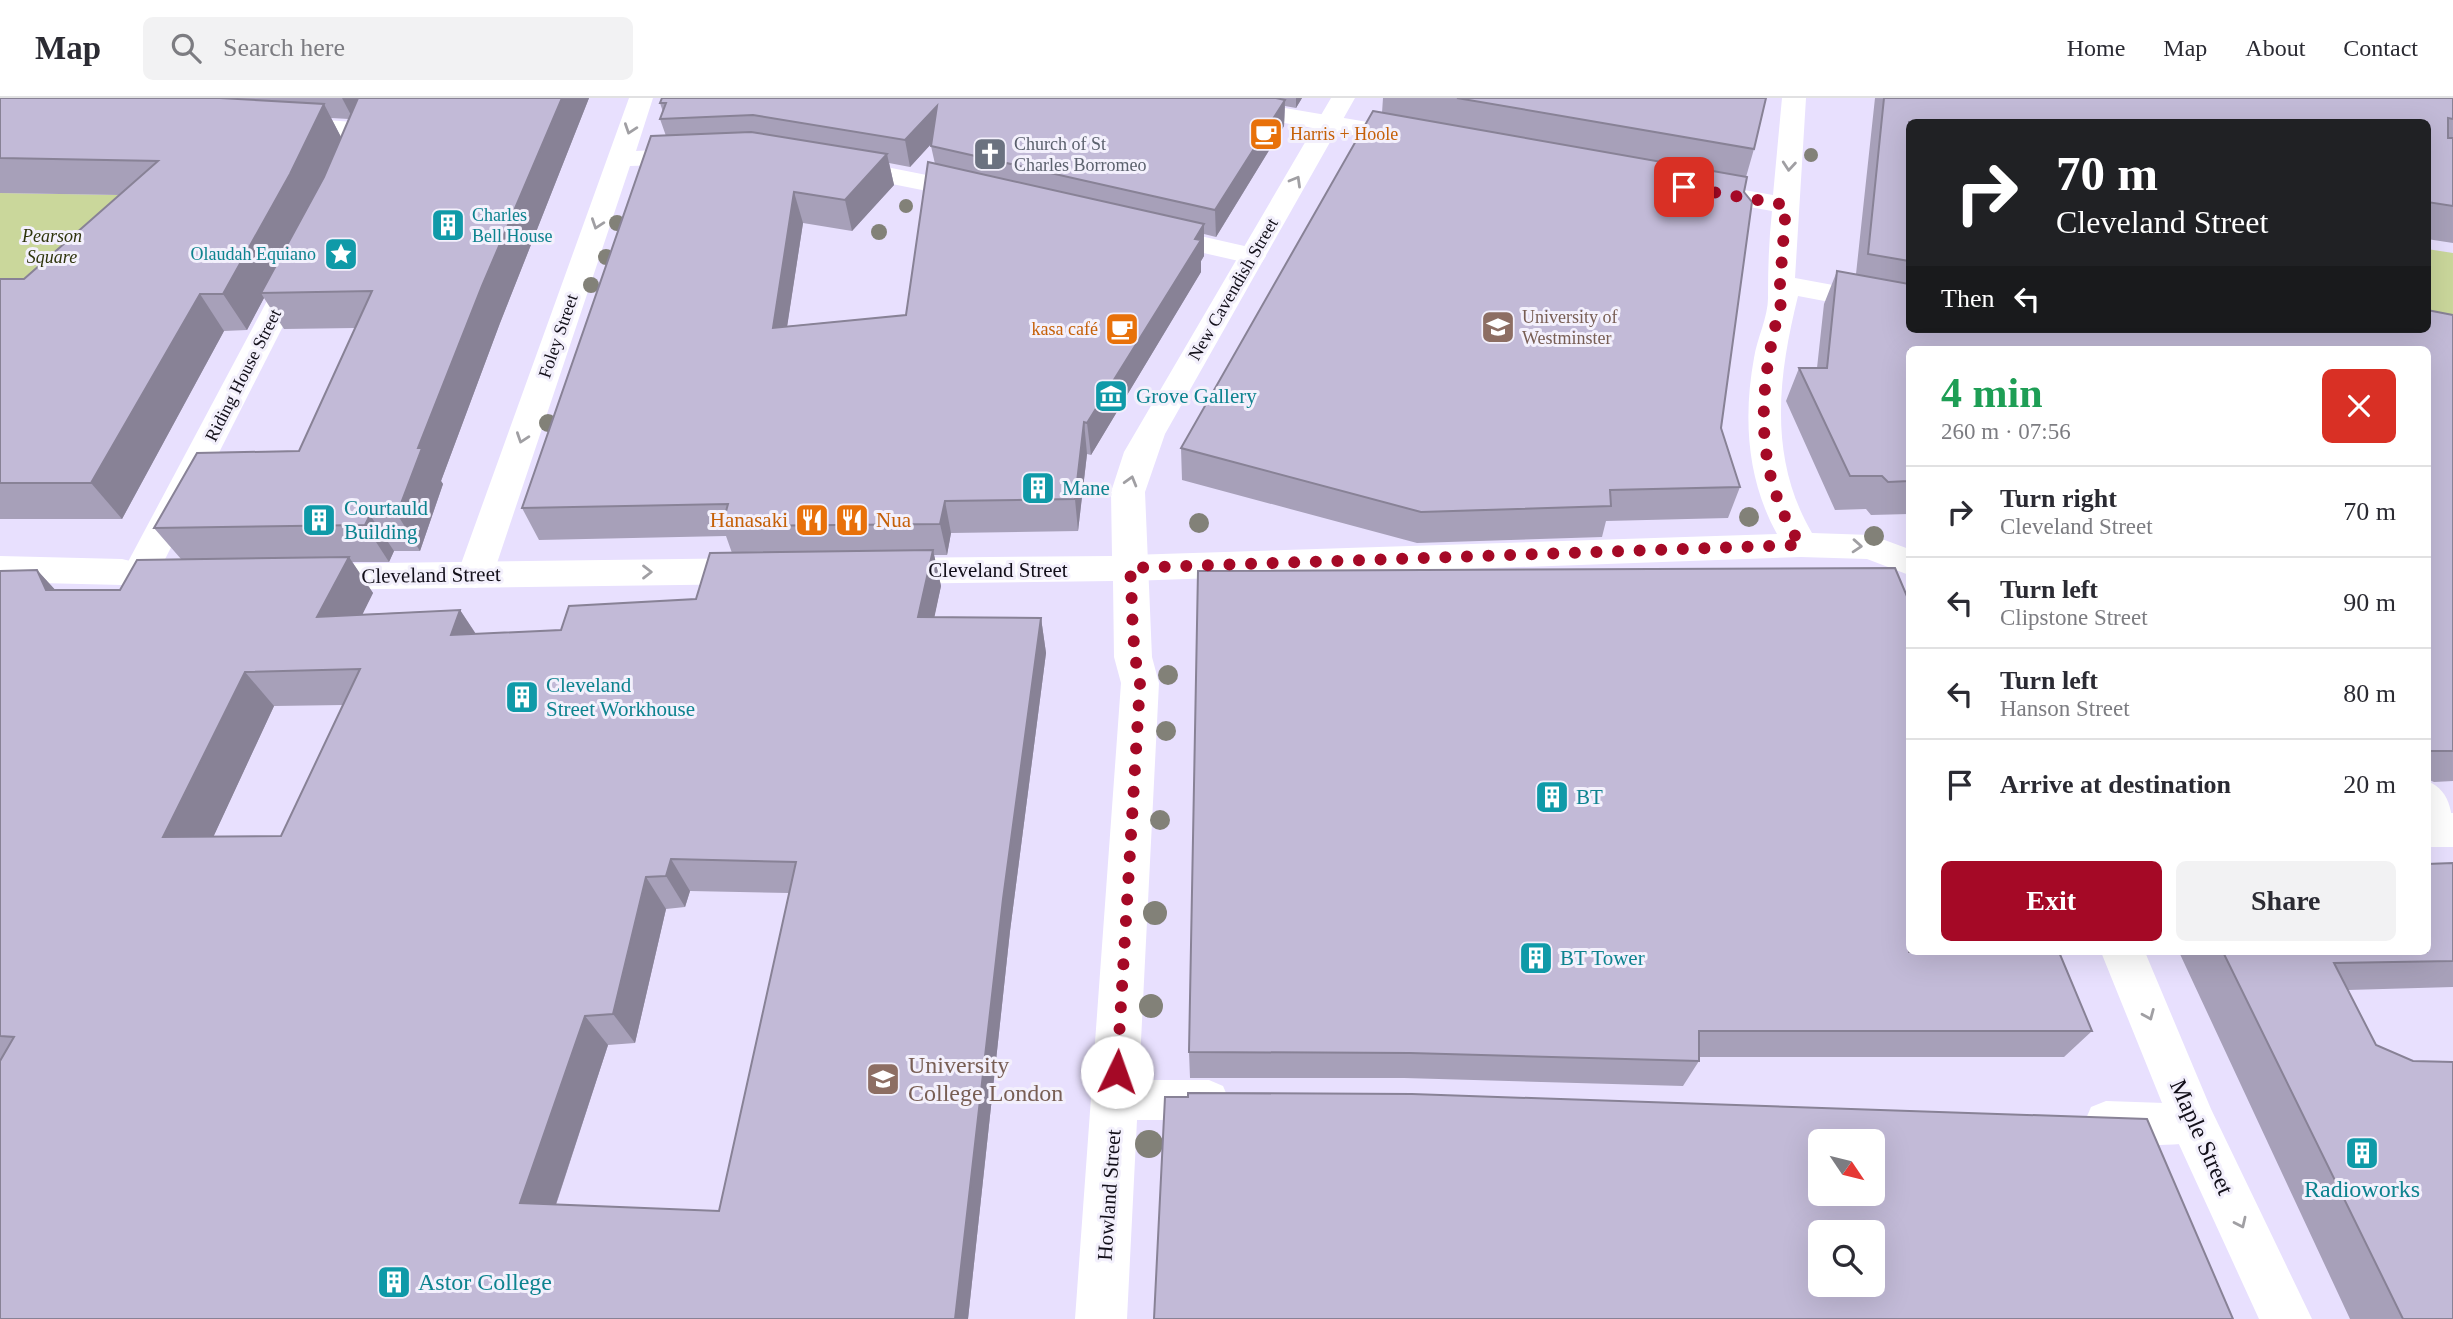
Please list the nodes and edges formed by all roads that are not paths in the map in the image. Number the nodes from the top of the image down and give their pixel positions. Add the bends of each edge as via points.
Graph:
1 (381, 98) edge
2 (641, 98) edge
3 (1183, 98) edge
4 (1343, 98) edge
5 (1794, 98) edge
6 (1330, 122) junction
7 (259, 123) edge
8 (1437, 142) edge
9 (719, 154) edge
10 (620, 159) junction
11 (813, 161) edge
12 (1671, 185) edge
13 (996, 197) edge
14 (1786, 205) junction
15 (1128, 228) edge
16 (309, 247) edge
17 (1252, 257) junction
18 (1780, 284) junction
19 (1906, 307) edge
20 (1801, 545) junction
21 (1906, 562) edge
22 (1130, 568) junction
23 (0, 569) edge
24 (785, 571) edge
25 (854, 571) edge
26 (139, 575) junction
27 (475, 575) junction
28 (280, 577) edge
29 (212, 578) edge
30 (2431, 800) edge
31 (2431, 830) edge
32 (2453, 830) edge
33 (2124, 955) edge
34 (1115, 1100) junction
35 (1245, 1100) edge
36 (2064, 1120) edge
37 (2194, 1124) junction
38 (1101, 1319) edge
39 (2286, 1319) edge

1 - 7 street via 357,141
2 -> 10 street, Foley Street
3 - 6 street
4 - 6 street, New Cavendish Street
5 -> 14 street
6 - 8 street
17 -> 6 street, New Cavendish Street
9 - 10 street
10 -> 27 street, Foley Street
11 - 13 street
12 - 14 street
14 - 18 street
15 - 17 street
16 - 26 street, Riding House Street
22 -> 17 street, New Cavendish Street via 1128,492 1140,452
18 - 19 street
18 - 20 street via 1783,296 1767,375 1762,441 1771,481
20 -> 21 street, Cleveland Street via 1871,547
20 - 22 street, Cleveland Street
22 - 25 street, Cleveland Street
22 - 34 street, Howland Street via 1133,657 1140,683
23 - 26 street
27 -> 24 street, Cleveland Street
26 - 29 street via 155,580
27 - 28 street, Cleveland Street
30 - 32 lane
31 - 32 street
33 -> 37 street, Maple Street
34 - 35 lane
34 - 38 street, Howland Street
36 - 37 lane
37 -> 39 street, Maple Street

